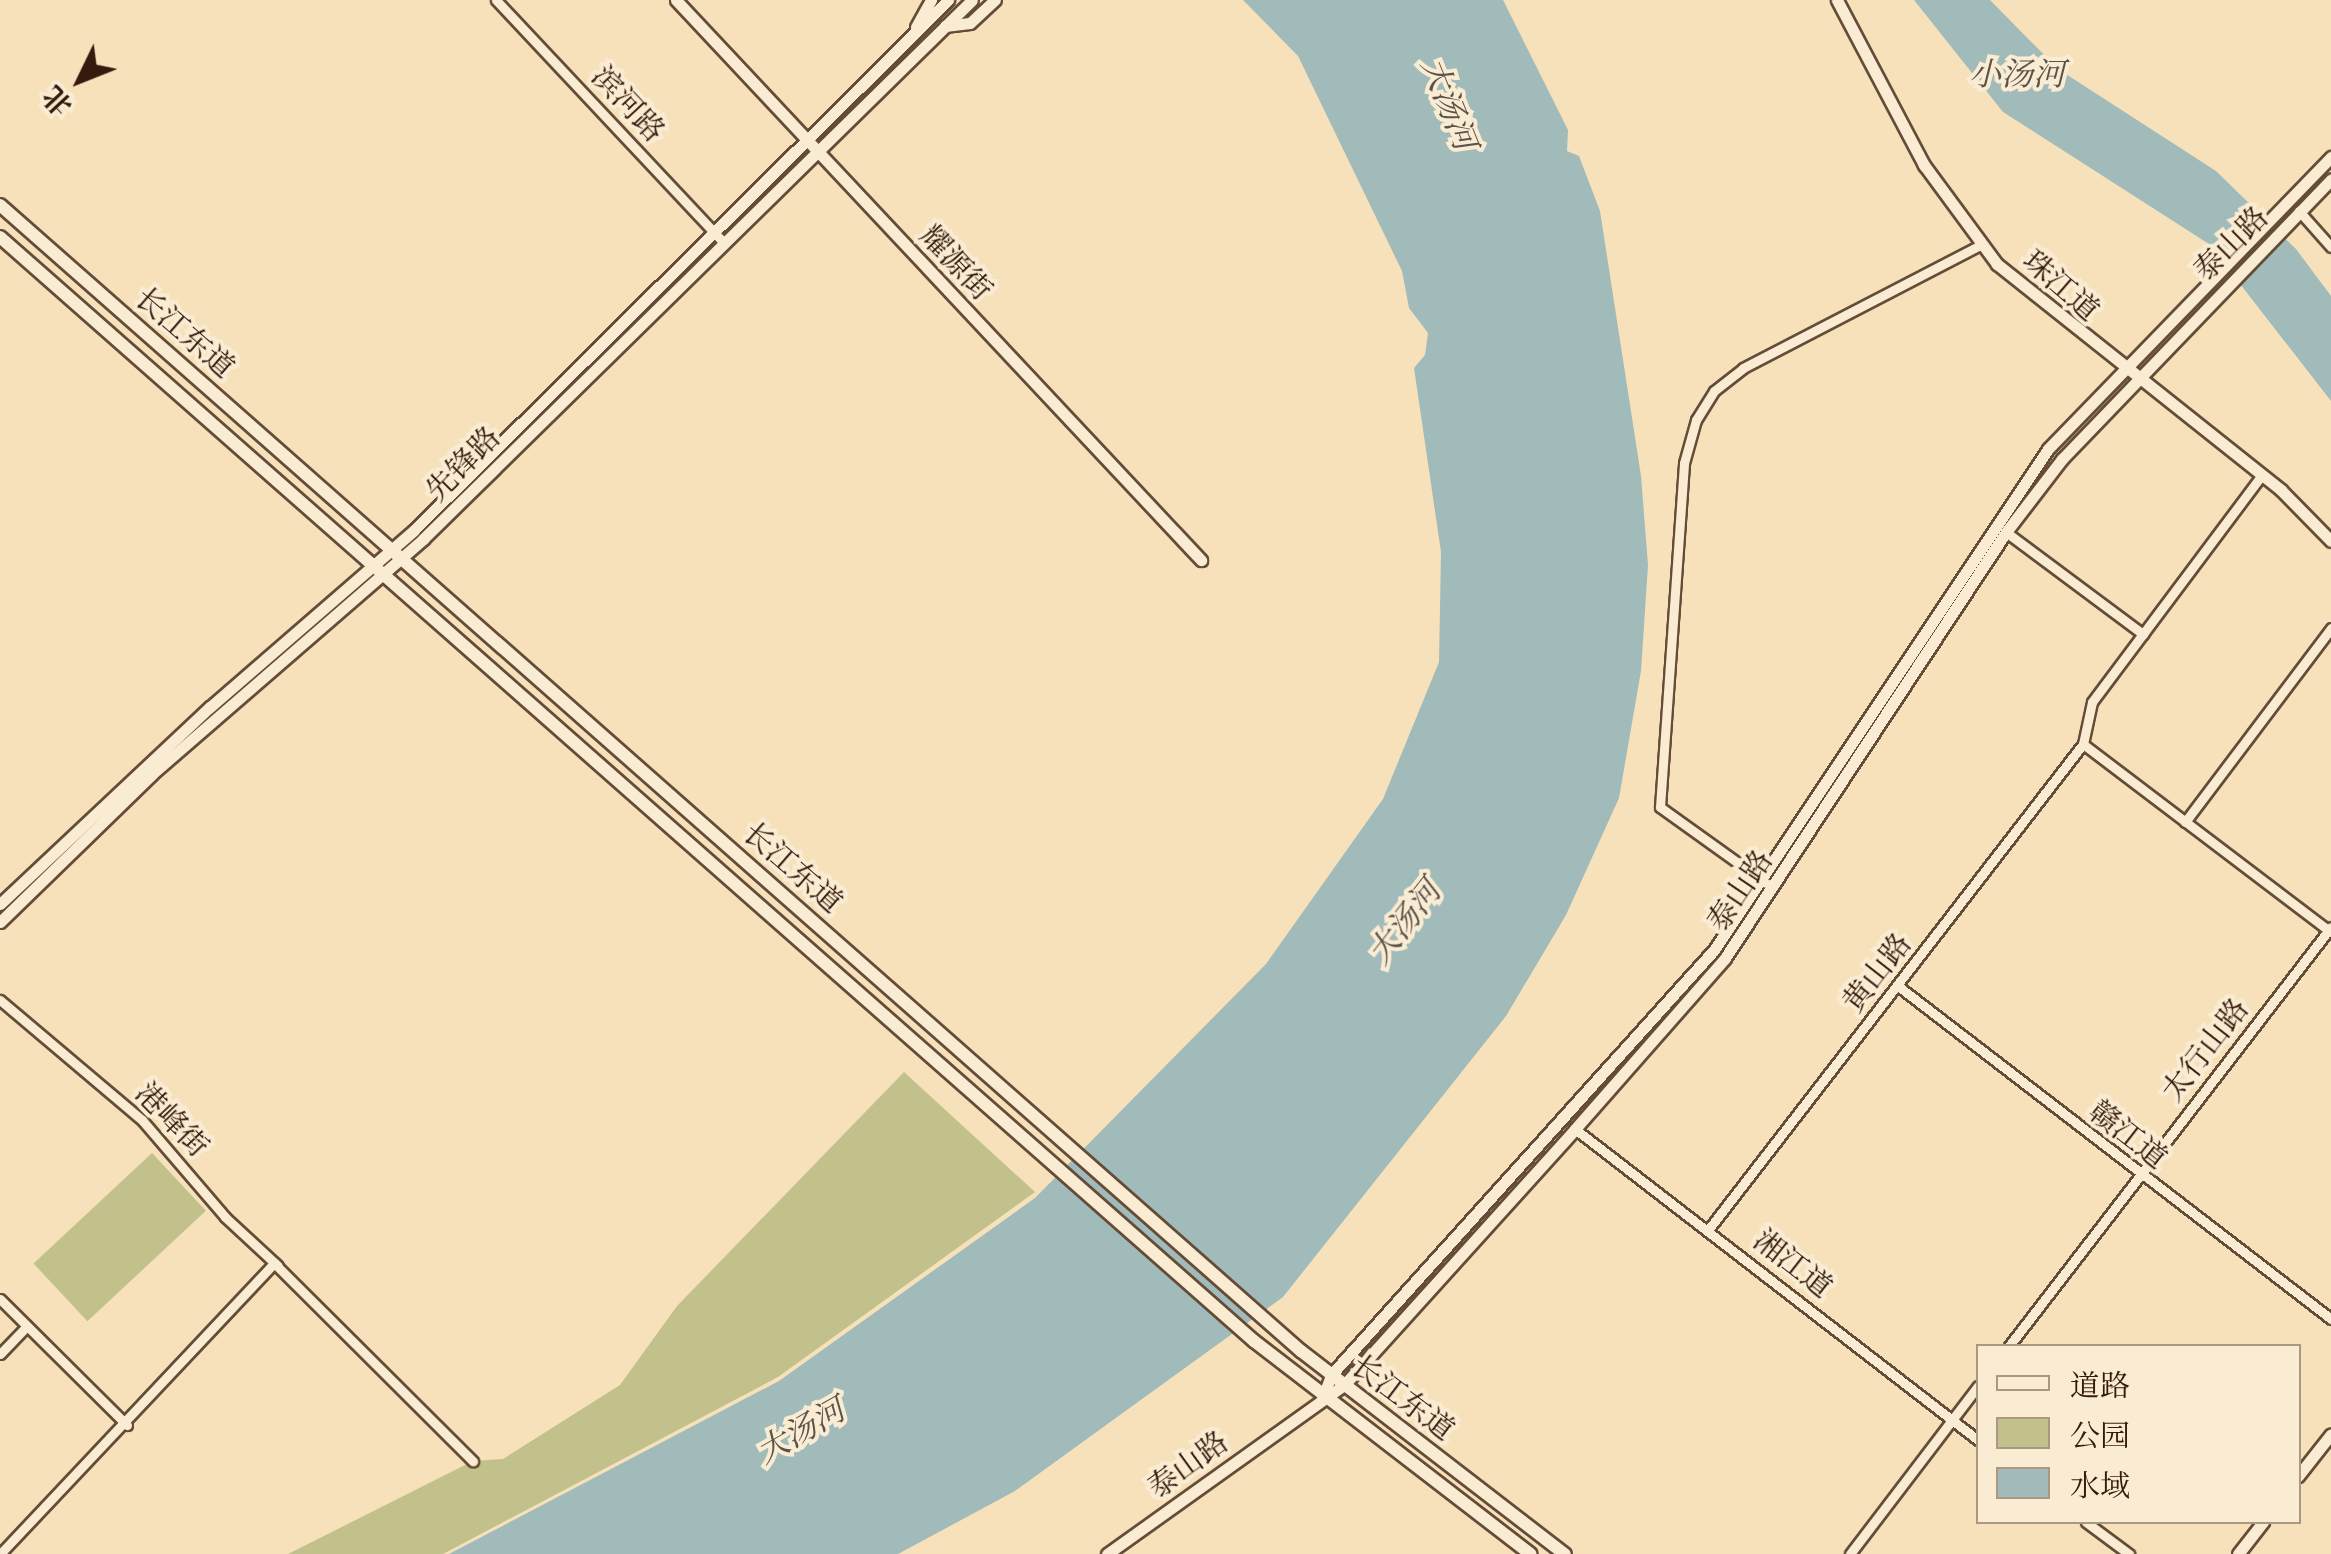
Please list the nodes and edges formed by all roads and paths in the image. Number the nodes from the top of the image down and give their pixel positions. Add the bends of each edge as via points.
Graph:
1 (496, 0) edge
2 (676, 0) edge
3 (930, 0) edge
4 (948, 0) edge
5 (972, 0) edge
6 (994, 0) edge
7 (1837, 0) edge
8 (946, 26) junction
9 (909, 40) junction
10 (805, 139) junction
11 (816, 151) junction
12 (2331, 157) edge
13 (2331, 178) edge
14 (0, 206) edge
15 (2299, 211) junction
16 (714, 232) junction
17 (0, 237) edge
18 (723, 242) junction
19 (1980, 245) junction
20 (2331, 246) edge
21 (2122, 370) junction
22 (2134, 379) junction
23 (2262, 475) junction
24 (2006, 532) junction
25 (2331, 541) edge
26 (398, 552) junction
27 (1201, 560) dead end
28 (377, 570) junction
29 (2331, 628) edge
30 (2143, 634) junction
31 (2082, 744) junction
32 (2184, 822) junction
33 (1760, 879) junction
34 (1772, 888) junction
35 (0, 904) edge
36 (0, 922) edge
37 (2330, 930) edge
38 (1898, 986) junction
39 (0, 1000) edge
40 (1575, 1129) junction
41 (2140, 1176) junction
42 (1708, 1230) junction
43 (274, 1263) junction
44 (0, 1300) edge
45 (2331, 1319) edge
46 (27, 1326) junction
47 (2010, 1344) edge
48 (0, 1354) edge
49 (1331, 1374) junction
50 (1344, 1385) junction
51 (1976, 1389) edge
52 (1322, 1399) junction
53 (1952, 1420) junction
54 (127, 1425) junction
55 (2331, 1434) edge
56 (1976, 1438) edge
57 (473, 1461) dead end
58 (2301, 1472) edge
59 (2089, 1524) edge
60 (2261, 1524) edge
61 (0, 1554) edge
62 (1107, 1554) edge
63 (1531, 1554) edge
64 (1565, 1554) edge
65 (1850, 1554) edge
66 (2128, 1554) edge
67 (2238, 1554) edge

1 - 16 street, 滨河路
2 - 10 street, 耀源街
3 - 9 street
4 - 9 street
5 - 8 street, 先锋路
6 - 8 street via 970,23
7 - 19 street, 珠江道 via 1924,165
8 - 11 street, 先锋路
9 - 10 street
10 - 11 street, 耀源街
10 - 16 street
11 - 18 street, 先锋路
11 - 27 street, 耀源街
12 - 21 street
13 - 15 street, 泰山路
14 - 26 main road, 长江东道
15 - 20 street
15 - 22 street, 泰山路
16 - 18 street, 滨河路
16 - 26 street
17 - 28 main road, 长江东道
18 - 26 street, 先锋路
19 - 21 street, 珠江道
19 - 33 street via 1742,368 1714,392 1696,420 1684,464 1660,807
21 - 22 street, 珠江道
21 - 33 street via 2048,449 1997,519
22 - 23 street, 珠江道
22 - 24 street, 泰山路
23 - 25 street, 珠江道
23 - 30 street
24 - 30 street
24 - 34 street, 泰山路
26 - 28 street
26 - 49 main road, 长江东道
28 - 35 street via 123,784
28 - 36 street
28 - 52 main road, 长江东道
29 - 32 street
30 - 31 street via 2092,702
31 - 32 street
31 - 38 street, 黄山路
32 - 37 street
33 - 34 street
33 - 49 street via 1714,950
34 - 40 street, 泰山路 via 1725,958
37 - 41 street, 太行山路
38 - 41 street, 赣江道
38 - 42 street, 黄山路
39 - 43 street, 港峰街 via 142,1120
40 - 42 street, 湘江道
40 - 50 street, 泰山路
41 - 45 street, 赣江道
41 - 47 street, 太行山路
42 - 53 street, 湘江道
43 - 54 street
43 - 57 street, 港峰街
44 - 46 street
46 - 48 street
46 - 54 street
49 - 50 main road, 长江东道
49 - 52 street
50 - 52 street, 泰山路
50 - 64 main road, 长江东道
51 - 53 street
52 - 62 street, 泰山路
52 - 63 main road, 长江东道
53 - 56 street, 湘江道
53 - 65 street
54 - 61 street
55 - 58 street
59 - 66 street
60 - 67 street

